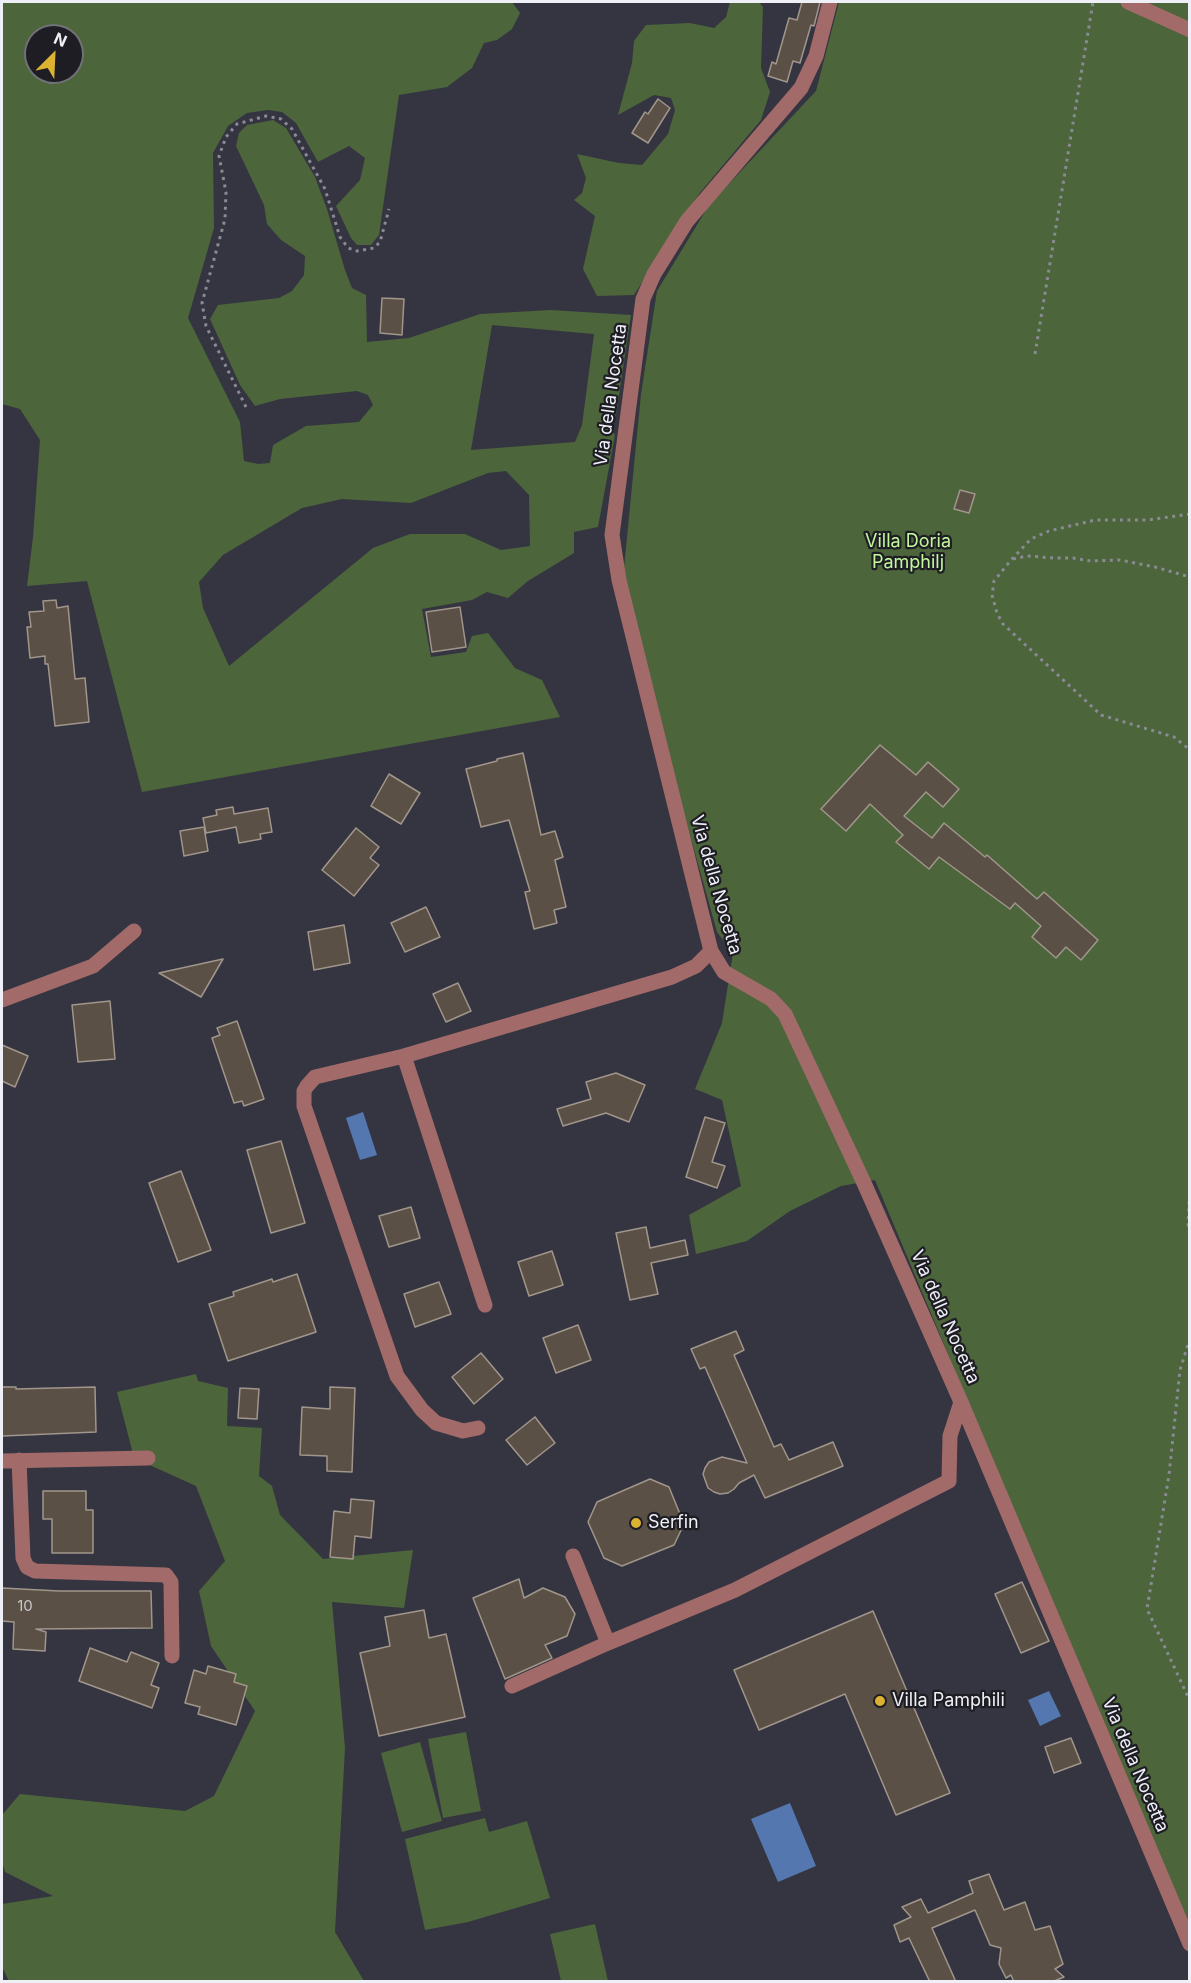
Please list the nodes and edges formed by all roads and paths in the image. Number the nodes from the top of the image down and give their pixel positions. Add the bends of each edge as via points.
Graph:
1 (830, 2) edge
2 (1093, 2) edge
3 (1128, 2) edge
4 (1190, 30) edge
5 (388, 208) dead end
6 (1035, 354) dead end
7 (246, 408) dead end
8 (1190, 514) edge
9 (1011, 560) junction
10 (1190, 577) edge
11 (1190, 750) edge
12 (134, 932) dead end
13 (711, 951) junction
14 (2, 1000) edge
15 (404, 1056) junction
16 (1190, 1186) edge
17 (1190, 1237) edge
18 (485, 1305) dead end
19 (1190, 1338) edge
20 (961, 1402) junction
21 (478, 1428) dead end
22 (148, 1458) dead end
23 (19, 1460) junction
24 (2, 1461) edge
25 (573, 1556) dead end
26 (608, 1643) junction
27 (172, 1656) dead end
28 (512, 1686) dead end
29 (1190, 1701) edge
30 (1190, 1944) edge

1 - 13 street, Via della Nocetta via 816,56 801,88 687,221 648,286 643,299 612,536 619,580
2 - 6 path
3 - 4 street
5 - 7 path via 380,242 374,248 348,248 340,237 325,189 292,129 281,119 266,116 237,124 225,137 219,156 226,192 225,219 202,303 206,326
8 - 9 path via 1148,520 1095,520 1049,531 1031,539
9 - 10 path via 1027,555 1120,560
9 - 11 path via 993,588 994,604 1004,624 1101,716 1174,737
12 - 14 street via 93,966
13 - 15 street via 696,966 672,977
13 - 20 street, Via della Nocetta via 724,972 771,999 785,1014
15 - 18 street
15 - 21 street via 315,1077 304,1091 304,1106 397,1376 436,1424 463,1431
16 - 17 path
19 - 29 path via 1180,1370 1169,1475 1147,1609
20 - 26 street via 950,1436 949,1481 735,1590
20 - 30 street, Via della Nocetta
22 - 23 street
23 - 24 street
23 - 27 street via 23,1558 27,1567 35,1571 166,1575 171,1582
25 - 26 street
26 - 28 street

